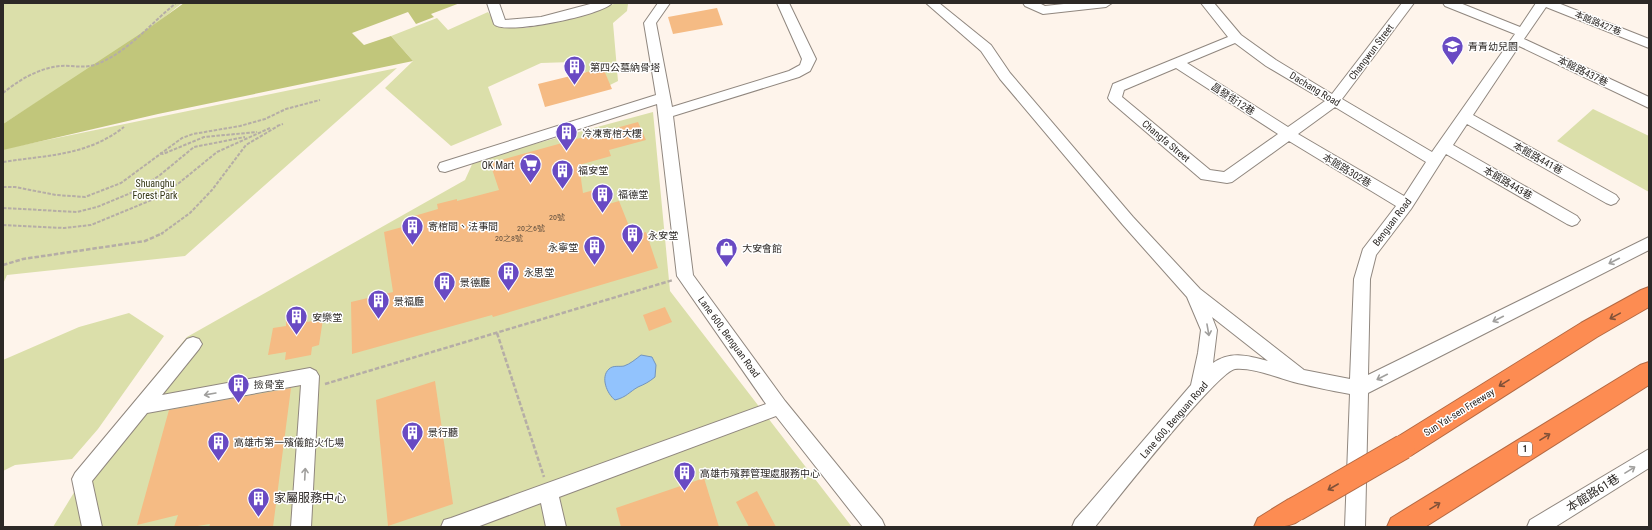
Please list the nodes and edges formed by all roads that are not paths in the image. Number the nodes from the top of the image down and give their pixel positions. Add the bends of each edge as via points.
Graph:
1 (493, 3) edge
2 (606, 3) edge
3 (664, 3) edge
4 (783, 3) edge
5 (932, 3) edge
6 (1029, 3) edge
7 (1106, 3) edge
8 (1207, 3) edge
9 (1408, 3) edge
10 (1449, 3) edge
11 (1542, 3) edge
12 (1547, 3) edge
13 (1520, 36) junction
14 (1236, 38) junction
15 (1649, 44) edge
16 (1177, 63) junction
17 (1334, 101) junction
18 (1649, 103) edge
19 (664, 105) junction
20 (1465, 117) junction
21 (1288, 134) junction
22 (1444, 146) junction
23 (1434, 160) junction
24 (446, 167) dead end
25 (1611, 199) dead end
26 (1406, 205) junction
27 (1572, 220) dead end
28 (1649, 243) edge
29 (1194, 294) junction
30 (1649, 296) edge
31 (193, 344) dead end
32 (1649, 372) edge
33 (1303, 377) junction
34 (1199, 388) junction
35 (1360, 388) junction
36 (142, 406) junction
37 (779, 407) junction
38 (1649, 458) edge
39 (548, 491) junction
40 (92, 527) edge
41 (301, 527) edge
42 (451, 527) edge
43 (556, 527) edge
44 (875, 527) edge
45 (1082, 527) edge
46 (1268, 527) edge
47 (1355, 527) edge
48 (1402, 527) edge
49 (1537, 527) edge

1 - 2 street via 500,24 525,24 561,17
3 - 19 street, Lane 600, Benguan Road via 650,23
4 - 19 street via 809,58 806,68 794,74
5 - 29 street via 986,48 1005,76 1117,209
6 - 7 street via 1043,10
8 - 14 street, Dachang Road
9 - 17 street, Changwun Street
10 - 13 street, 本館路437巷
11 - 13 street, Benguan Road
12 - 15 street, 本館路427巷
13 - 18 street, 本館路437巷
13 - 20 street, Benguan Road
14 - 16 street, Changfa Street
14 - 17 street, Dachang Road via 1271,63
16 - 21 street, 昌發街12巷
16 - 21 street, Changfa Street via 1118,87 1115,98 1206,175 1227,178
17 - 21 street, Changfa Street
17 - 23 street, Dachang Road
19 - 24 street
19 - 37 street, Lane 600, Benguan Road via 685,276
20 - 22 street, Benguan Road
20 - 25 street, 本館路441巷
21 - 26 street, 本館路302巷
22 - 23 street, Benguan Road
22 - 27 street, 本館路443巷
23 - 26 street, Benguan Road
26 - 35 street, Benguan Road via 1369,253 1362,279
28 -> 35 street
29 - 33 street
29 -> 34 street via 1209,330
30 -> 46 highway, Sun Yat-sen Freeway, bridge via 1588,330 1403,447
31 - 36 street
48 -> 32 highway, 1
33 - 34 street, Lane 600, Benguan Road via 1246,362 1231,362
33 - 35 street, Lane 600, Benguan Road
34 - 45 street, Lane 600, Benguan Road
35 - 47 street, Benguan Road
36 - 40 street via 82,479
41 -> 36 street via 310,376
37 - 39 street
37 - 44 street, Lane 600, Benguan Road
49 -> 38 street, 本館路61巷
39 - 42 street
39 - 43 street

